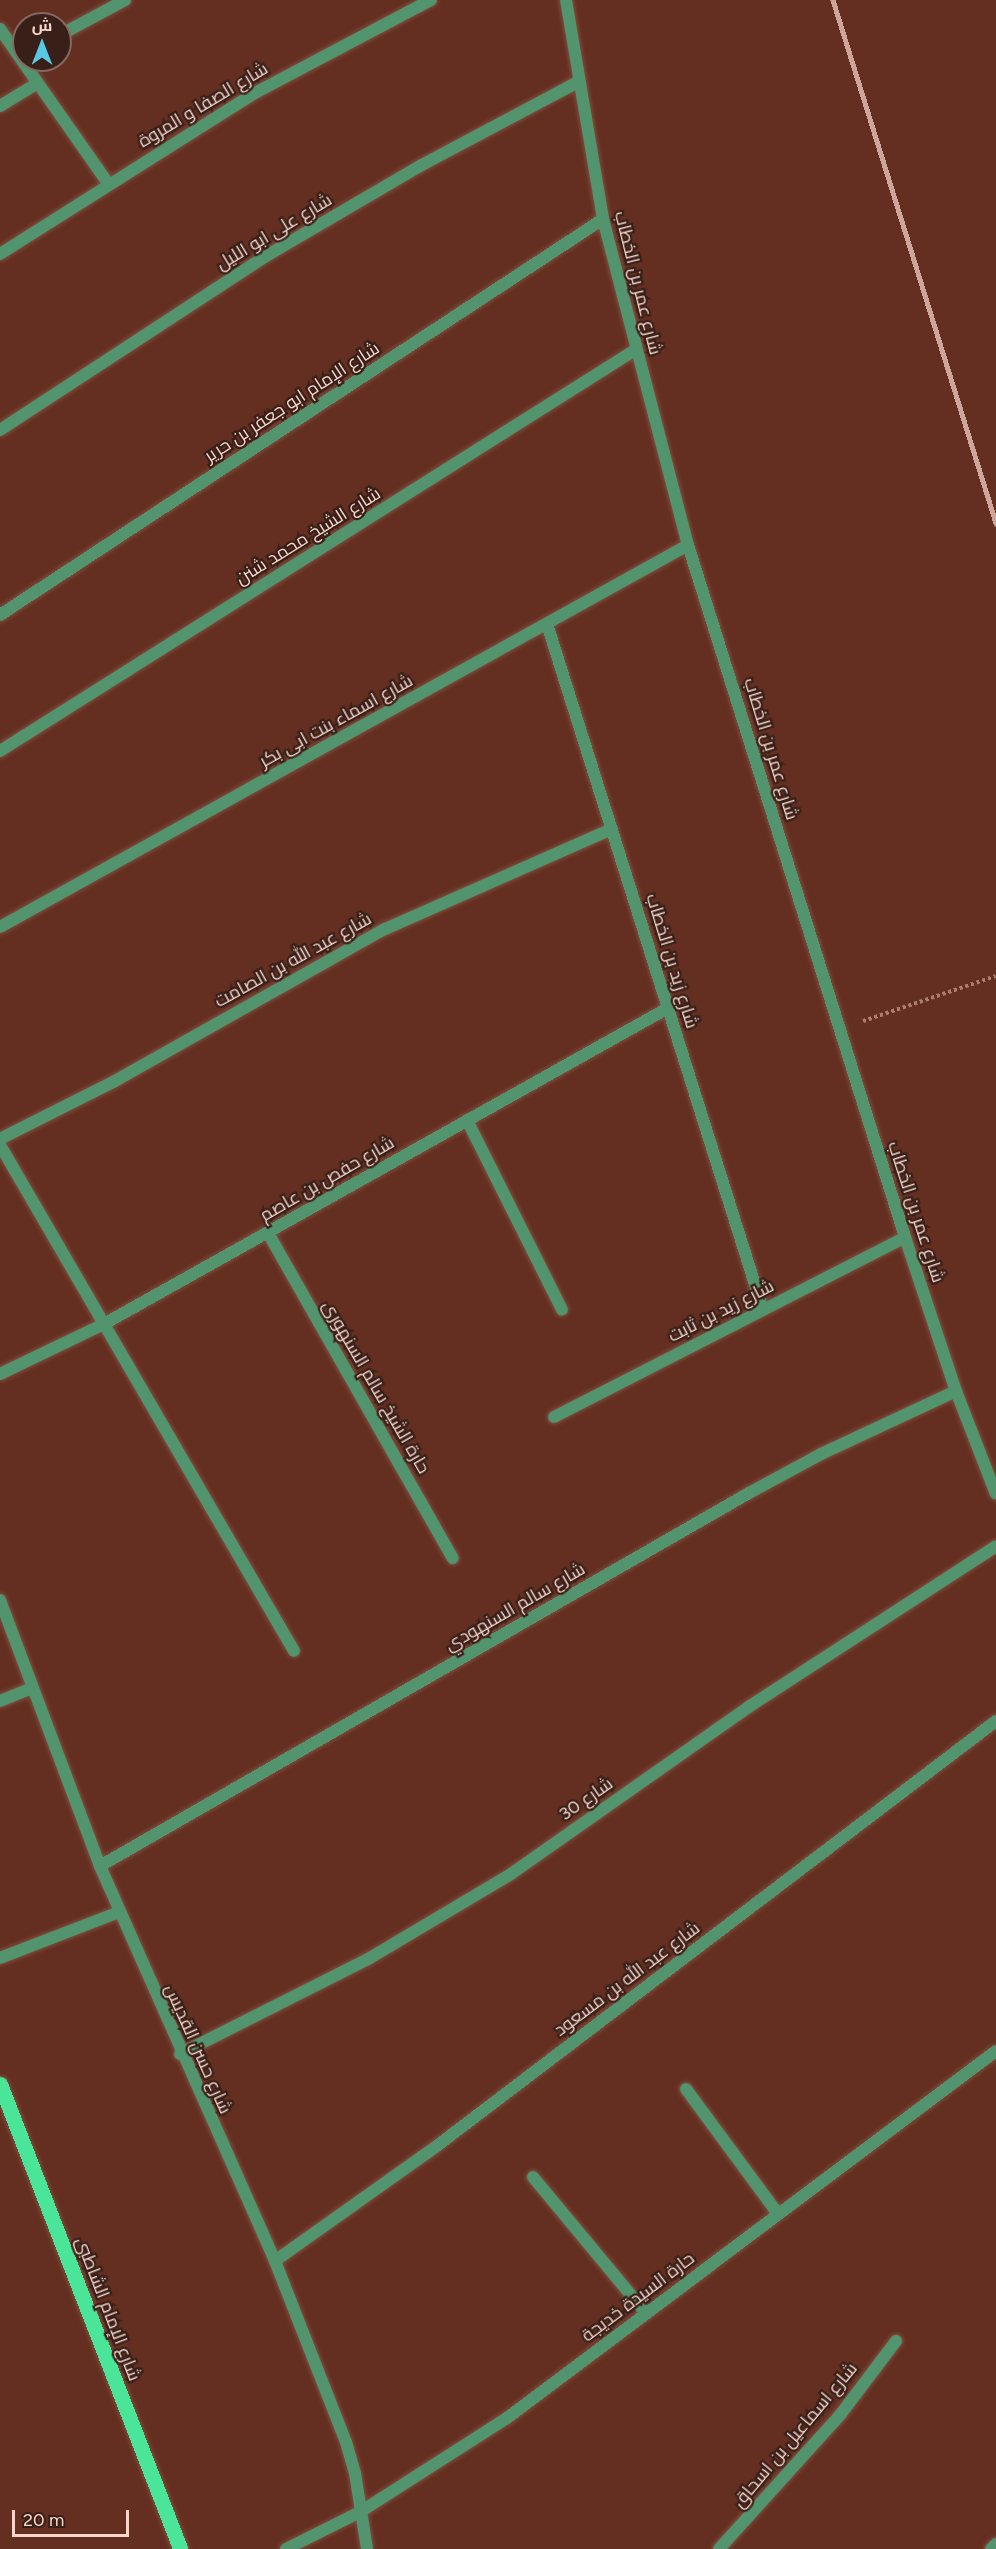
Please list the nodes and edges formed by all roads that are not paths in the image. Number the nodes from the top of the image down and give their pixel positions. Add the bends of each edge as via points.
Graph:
1 (125, 0) edge
2 (431, 0) edge
3 (566, 0) edge
4 (0, 29) edge
5 (72, 29) edge
6 (12, 43) edge
7 (32, 72) edge
8 (578, 82) junction
9 (38, 83) junction
10 (0, 106) edge
11 (108, 183) junction
12 (603, 219) junction
13 (0, 254) edge
14 (635, 350) junction
15 (0, 430) edge
16 (688, 545) junction
17 (0, 615) edge
18 (547, 624) junction
19 (0, 751) edge
20 (612, 829) junction
21 (0, 927) edge
22 (668, 1008) junction
23 (467, 1120) junction
24 (0, 1139) edge
25 (0, 1145) edge
26 (268, 1233) junction
27 (904, 1237) junction
28 (562, 1310) dead end
29 (763, 1310) junction
30 (104, 1324) junction
31 (0, 1374) edge
32 (956, 1391) junction
33 (554, 1417) dead end
34 (996, 1494) edge
35 (996, 1546) edge
36 (453, 1558) dead end
37 (0, 1600) edge
38 (294, 1650) dead end
39 (33, 1688) junction
40 (0, 1701) edge
41 (996, 1720) edge
42 (99, 1866) junction
43 (119, 1912) junction
44 (0, 1958) edge
45 (996, 2051) edge
46 (180, 2054) junction
47 (0, 2084) edge
48 (686, 2089) dead end
49 (533, 2176) dead end
50 (778, 2214) junction
51 (275, 2261) junction
52 (646, 2313) junction
53 (896, 2341) dead end
54 (360, 2512) junction
55 (996, 2544) edge
56 (180, 2549) edge
57 (286, 2549) edge
58 (367, 2549) edge
59 (719, 2549) edge
60 (991, 2549) edge

1 - 5 street
2 - 11 street, شارع الصفا و المروة via 255,93
3 - 8 street, شارع عمر بن الخطاب
4 - 6 street
7 - 9 street
8 - 12 street, شارع عمر بن الخطاب
8 - 15 street, شارع على ابو الليل via 420,166 266,256
9 - 10 street
9 - 11 street
11 - 13 street, شارع الصفا و المروة
12 - 14 street, شارع عمر بن الخطاب
12 - 17 street, شارع الإمام ابو جعفر بن حرير
14 - 16 street, شارع عمر بن الخطاب
14 - 19 street, شارع الشيخ محمد شنن
16 - 18 street, شارع اسماء بنت ابى بكر
16 - 27 street, شارع عمر بن الخطاب
18 - 20 street, شارع زيد بن الخطاب
18 - 21 street, شارع اسماء بنت ابى بكر
20 - 22 street, شارع زيد بن الخطاب
20 - 24 street, شارع عبد الله بن الصامت via 385,928 113,1082
22 - 23 street, شارع حفص بن عاصم
22 - 29 street, شارع زيد بن الخطاب
23 - 26 street, شارع حفص بن عاصم
23 - 28 street
25 - 30 street
26 - 30 street, شارع حفص بن عاصم
26 - 36 street, حارة الشيخ سالم السنهورى
27 - 29 street, شارع زيد بن ثابت
27 - 32 street, شارع عمر بن الخطاب
29 - 33 street, شارع زيد بن ثابت
30 - 31 street, شارع حفص بن عاصم
30 - 38 street
32 - 34 street, شارع عمر بن الخطاب
32 - 42 street, شارع سالم السنهودي via 821,1454 749,1493
35 - 46 street, شارع 30 via 750,1706 511,1874 368,1959
37 - 39 street, شارع حسن القديس
39 - 40 street
39 - 42 street, شارع حسن القديس
41 - 51 street, شارع عبد الله بن مسعود via 438,2145
42 - 43 street, شارع حسن القديس
43 - 44 street
43 - 46 street, شارع حسن القديس
45 - 50 street, حارة السيدة خديجة
46 - 51 street, شارع حسن القديس
47 - 56 main road, شارع الإمام الشاطبى
48 - 50 street
49 - 52 street
50 - 52 street, حارة السيدة خديجة
51 - 54 street, شارع حسن القديس via 346,2442
52 - 54 street, حارة السيدة خديجة via 507,2418
53 - 59 street, شارع اسماعيل بن اسحاق via 840,2415
54 - 57 street, حارة السيدة خديجة
54 - 58 street, شارع حسن القديس
55 - 60 street

